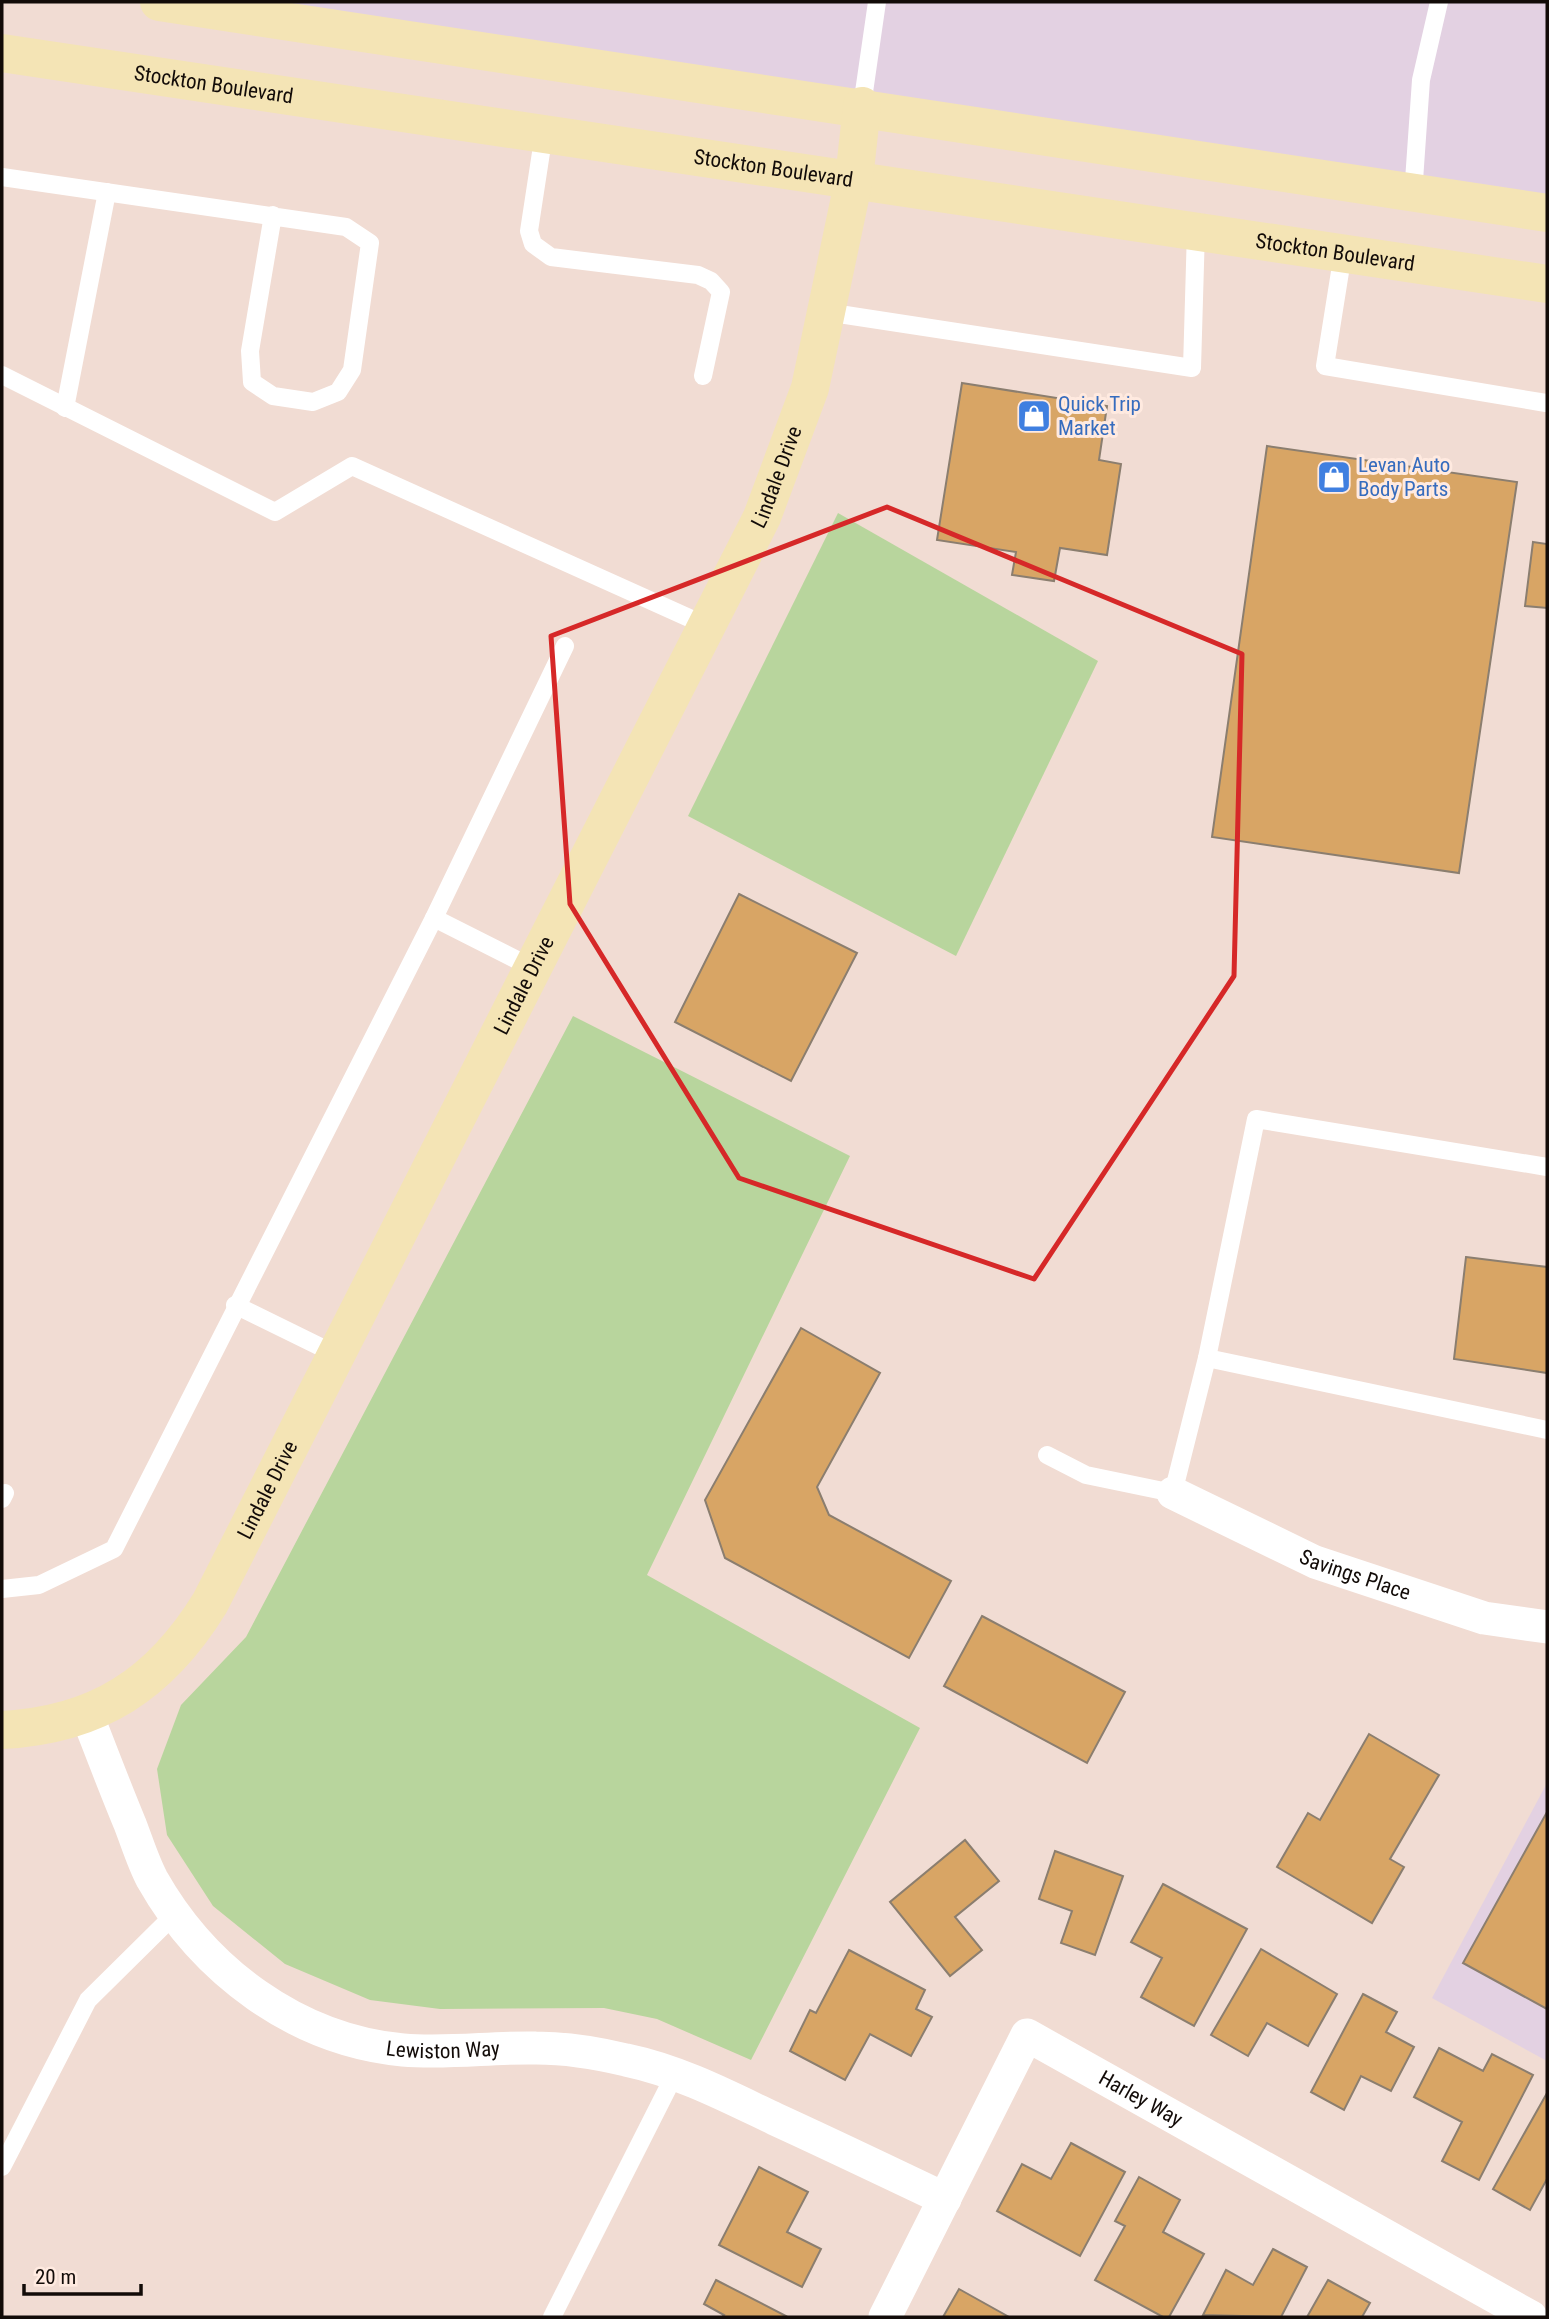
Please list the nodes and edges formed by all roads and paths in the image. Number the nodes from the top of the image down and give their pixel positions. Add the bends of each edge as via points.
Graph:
1 (159, 2) edge
2 (877, 2) edge
3 (1439, 2) edge
4 (2, 53) edge
5 (862, 106) junction
6 (544, 133) junction
7 (2, 177) edge
8 (854, 178) junction
9 (107, 192) junction
10 (1413, 195) junction
11 (1547, 213) edge
12 (273, 215) junction
13 (1196, 230) junction
14 (1343, 253) junction
15 (1547, 284) edge
16 (826, 313) junction
17 (2, 374) edge
18 (703, 376) dead end
19 (1546, 403) edge
20 (65, 408) junction
21 (707, 626) junction
22 (565, 646) dead end
23 (434, 918) junction
24 (533, 968) junction
25 (1547, 1167) edge
26 (235, 1305) junction
27 (337, 1355) junction
28 (1206, 1358) junction
29 (1547, 1430) edge
30 (1047, 1455) dead end
31 (1173, 1493) junction
32 (2, 1589) edge
33 (1547, 1627) edge
34 (87, 1715) junction
35 (2, 1730) edge
36 (174, 1915) junction
37 (675, 2074) junction
38 (2, 2167) edge
39 (945, 2199) junction
40 (552, 2317) edge
41 (885, 2317) edge
42 (1531, 2317) edge

1 - 5 main road
2 - 5 lane
3 - 10 lane via 1421,80
4 - 6 main road, Stockton Boulevard
5 - 8 main road, Lindale Drive
5 - 10 main road
6 - 8 main road, Stockton Boulevard
6 - 18 lane via 529,230 533,244 551,257 698,275 711,281 721,292
7 - 9 lane
8 - 13 main road, Stockton Boulevard
8 - 16 main road, Lindale Drive
9 - 12 lane
9 - 20 lane
10 - 11 main road
12 - 12 lane via 250,351 251,382 273,396 313,402 338,391 352,370 370,243 346,226
13 - 14 main road, Stockton Boulevard
13 - 16 lane via 1192,368
14 - 15 main road, Stockton Boulevard
14 - 19 lane via 1325,366
16 - 21 main road, Lindale Drive via 810,388 762,517
17 - 20 lane
20 - 21 lane via 275,512 352,466
21 - 24 main road, Lindale Drive
22 - 23 lane
23 - 24 lane
23 - 26 lane
24 - 27 main road, Lindale Drive
25 - 28 lane via 1256,1119
26 - 27 lane
26 - 32 lane via 114,1549 39,1585
27 - 34 main road, Lindale Drive via 189,1638 137,1687
28 - 29 lane
28 - 31 lane
30 - 31 lane via 1086,1475
31 - 33 street, Savings Place via 1315,1562 1484,1618
34 - 35 main road, Lindale Drive via 46,1727
34 - 36 street, Lewiston Way via 151,1876
36 - 37 street, Lewiston Way via 202,1950 273,2007 356,2041 445,2053 537,2048 583,2051
36 - 38 lane via 88,2000
37 - 39 street, Lewiston Way
37 - 40 lane
39 - 41 street, Harley Way
39 - 42 street, Harley Way via 1027,2035

